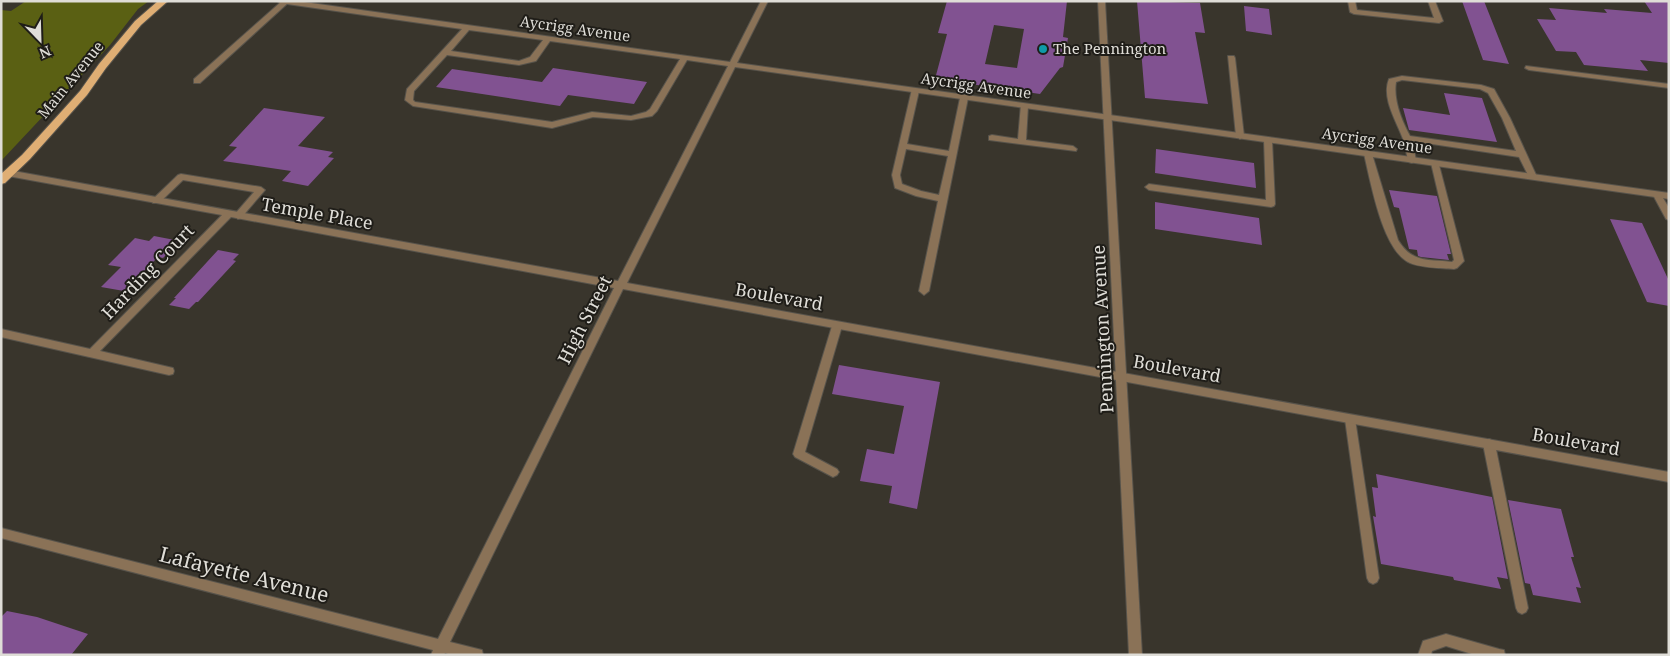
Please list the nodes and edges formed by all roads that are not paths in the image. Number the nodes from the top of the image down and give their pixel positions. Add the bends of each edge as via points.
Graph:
1 (164, 1) edge
2 (766, 1) edge
3 (1101, 1) edge
4 (1351, 1) edge
5 (1431, 1) edge
6 (283, 2) edge
7 (467, 28) junction
8 (548, 39) junction
9 (445, 52) junction
10 (684, 58) junction
11 (1231, 58) dead end
12 (732, 65) junction
13 (1529, 68) dead end
14 (197, 81) dead end
15 (1669, 86) edge
16 (916, 91) junction
17 (964, 98) junction
18 (1024, 106) junction
19 (1108, 118) junction
20 (1240, 136) junction
21 (992, 138) dead end
22 (1407, 138) junction
23 (1268, 140) junction
24 (1022, 142) junction
25 (903, 146) junction
26 (1073, 149) dead end
27 (952, 154) junction
28 (1368, 154) junction
29 (1522, 155) junction
30 (1412, 160) junction
31 (1435, 163) junction
32 (5, 176) edge
33 (1533, 177) junction
34 (1149, 187) dead end
35 (1657, 195) junction
36 (1669, 196) edge
37 (943, 199) junction
38 (156, 201) junction
39 (228, 214) junction
40 (238, 216) junction
41 (1669, 217) edge
42 (620, 286) junction
43 (924, 291) dead end
44 (837, 326) junction
45 (1, 333) edge
46 (92, 353) junction
47 (169, 371) dead end
48 (1122, 377) junction
49 (1350, 419) junction
50 (1489, 444) junction
51 (833, 472) dead end
52 (1669, 477) edge
53 (1, 533) edge
54 (1373, 578) dead end
55 (1522, 608) dead end
56 (439, 650) edge
57 (477, 655) edge
58 (1136, 655) edge
59 (1424, 655) edge
60 (1499, 655) edge

1 - 32 main road, Main Avenue via 129,34 84,93
2 - 12 street, High Street
3 - 19 street, Pennington Avenue
4 - 5 street via 1354,12 1439,21
6 - 7 street, Aycrigg Avenue
6 - 14 street
7 - 8 street, Aycrigg Avenue
7 - 9 street
8 - 9 street via 533,59 519,63
8 - 10 street, Aycrigg Avenue
9 - 10 street via 410,91 409,100 413,104 552,125 592,114 631,118 648,114 653,111
10 - 12 street, Aycrigg Avenue
11 - 20 street
12 - 16 street, Aycrigg Avenue
12 - 42 street, High Street
13 - 15 street
16 - 17 street, Aycrigg Avenue
16 - 25 street
17 - 18 street, Aycrigg Avenue
17 - 27 street
18 - 19 street, Aycrigg Avenue
18 - 24 street
19 - 20 street, Aycrigg Avenue
19 - 48 street, Pennington Avenue
20 - 23 street, Aycrigg Avenue
21 - 24 street
22 - 29 street
22 - 29 street via 1391,88 1392,81 1402,78 1481,87 1494,94
22 - 30 street
23 - 28 street, Aycrigg Avenue
23 - 34 street via 1271,204
24 - 26 street
25 - 27 street
25 - 37 street via 896,175 898,186
27 - 37 street
28 - 30 street, Aycrigg Avenue
28 - 31 street via 1393,240 1401,253 1413,261 1454,266 1459,261
29 - 33 street
30 - 31 street, Aycrigg Avenue
31 - 33 street, Aycrigg Avenue
32 - 38 street, Temple Place
33 - 35 street, Aycrigg Avenue
35 - 36 street, Aycrigg Avenue
35 - 41 street
37 - 43 street
38 - 39 street, Temple Place
38 - 40 street via 181,177 260,190
39 - 40 street, Temple Place
39 - 46 street, Harding Court
40 - 42 street, Temple Place
42 - 44 street, Boulevard
42 - 56 street, High Street
44 - 48 street, Boulevard
44 - 51 street via 799,454
45 - 46 street
46 - 47 street
48 - 49 street, Boulevard
48 - 58 street, Pennington Avenue
49 - 50 street, Boulevard
49 - 54 street
50 - 52 street, Boulevard
50 - 55 street
53 - 56 street, Lafayette Avenue
56 - 57 street, Lafayette Avenue
59 - 60 street via 1428,646 1446,640

